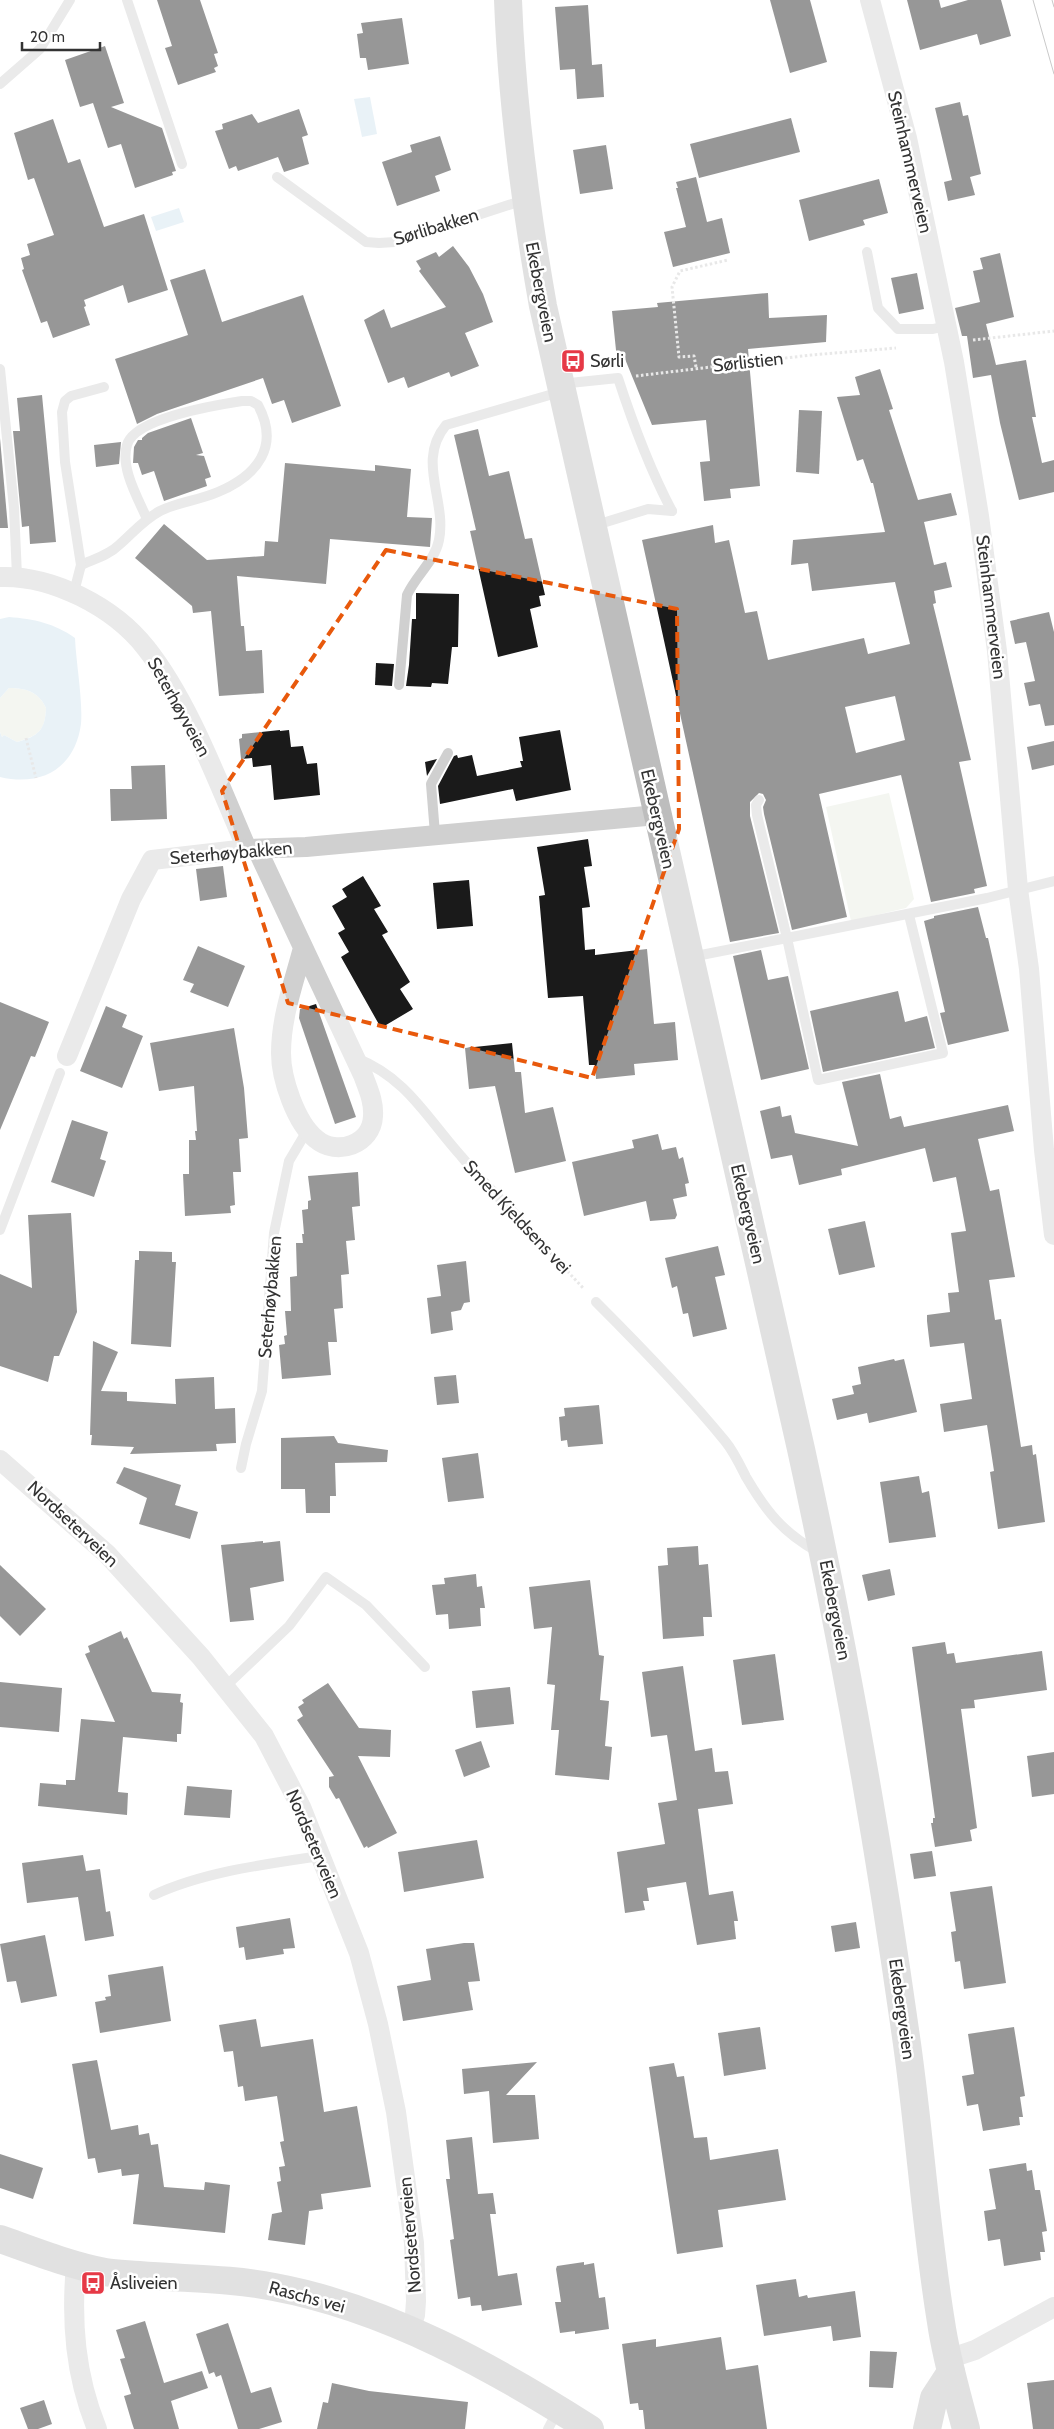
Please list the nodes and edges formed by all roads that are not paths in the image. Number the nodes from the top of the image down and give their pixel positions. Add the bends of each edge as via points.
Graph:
1 (70, 0) edge
2 (127, 0) edge
3 (508, 0) edge
4 (870, 0) edge
5 (0, 84) edge
6 (182, 164) dead end
7 (277, 177) dead end
8 (525, 200) junction
9 (867, 252) dead end
10 (946, 326) junction
11 (0, 369) edge
12 (104, 387) dead end
13 (560, 388) junction
14 (147, 519) junction
15 (592, 526) junction
16 (82, 565) junction
17 (9, 576) edge
18 (74, 592) junction
19 (399, 685) dead end
20 (448, 753) dead end
21 (759, 800) dead end
22 (657, 815) junction
23 (434, 834) junction
24 (252, 849) junction
25 (1054, 881) edge
26 (1018, 889) junction
27 (909, 915) junction
28 (787, 938) junction
29 (303, 948) junction
30 (690, 958) junction
31 (353, 1056) junction
32 (64, 1065) joint
33 (308, 1129) junction
34 (518, 1218) road end
35 (0, 1230) edge
36 (1054, 1235) edge
37 (596, 1302) road end
38 (0, 1460) edge
39 (241, 1468) dead end
40 (824, 1555) junction
41 (425, 1666) dead end
42 (226, 1686) junction
43 (320, 1856) junction
44 (154, 1895) dead end
45 (0, 2239) edge
46 (76, 2264) junction
47 (1054, 2307) edge
48 (410, 2331) junction
49 (949, 2365) junction
50 (568, 2423) edge
51 (97, 2429) edge
52 (926, 2429) edge
53 (966, 2429) edge

1 - 5 lane via 40,49
2 - 6 lane
3 - 8 main road, Ekebergveien via 515,114
4 - 10 street, Steinhammerveien via 907,138
7 - 8 lane, Sørlibakken via 366,242 379,244 395,242
8 - 13 main road, Ekebergveien
9 - 10 lane via 878,308 898,329
10 - 26 street, Steinhammerveien via 979,516 997,651
11 - 17 lane, Seterhøyveien via 14,508
12 - 16 lane via 71,396 65,401 62,412 65,462
13 - 15 main road, Ekebergveien
13 - 15 lane via 618,378 632,423 656,482 672,511 648,509
13 - 19 lane via 446,425 436,437 432,451 440,538 435,555 406,595
14 - 14 lane via 163,510 219,492 247,474 266,447 268,431 258,405 242,401 186,412 139,428 132,434 125,453 128,471
14 - 16 lane via 118,546
15 - 22 main road, Ekebergveien
16 - 18 lane
17 - 18 street, Seterhøyveien via 47,582
18 - 24 street, Seterhøyveien via 152,646
20 - 23 lane via 431,784
21 - 28 lane via 757,815
22 - 23 street, Seterhøybakken
22 - 30 main road, Ekebergveien
23 - 24 street, Seterhøybakken
24 - 29 street
24 - 32 street, Seterhøybakken via 152,860 131,900
25 - 26 lane
26 - 27 lane
26 - 36 street, Steinhammerveien via 1029,969
27 - 28 lane
27 - 28 lane via 944,1053 818,1080
28 - 30 lane
29 - 31 street
29 - 33 street via 289,997 281,1053 289,1096
30 - 40 main road, Ekebergveien
31 - 33 street via 373,1102 373,1118 368,1132 359,1142 340,1147 328,1146
31 - 34 lane, Smed Kjeldsens vei via 395,1078
32 - 35 lane, Seterhøybakken
33 - 39 lane, Seterhøybakken via 289,1161 274,1233 262,1391
37 - 40 lane via 643,1349 726,1443 777,1523 797,1541
38 - 42 street, Nordseterveien via 107,1554
40 - 49 main road, Ekebergveien via 861,1746 886,1901
41 - 42 lane via 366,1605 326,1577 289,1626
42 - 43 street, Nordseterveien via 264,1736 301,1807
43 - 44 lane via 202,1878
43 - 48 street, Nordseterveien via 359,1953 396,2112 414,2243 416,2301
45 - 46 main road, Raschs vei
46 - 48 main road, Raschs vei via 106,2272 217,2279 274,2287 337,2303
46 - 51 street via 74,2323 81,2387
47 - 49 street
48 - 50 main road, Raschs vei via 490,2371
49 - 52 main road via 934,2398
49 - 53 main road, Ekebergveien

